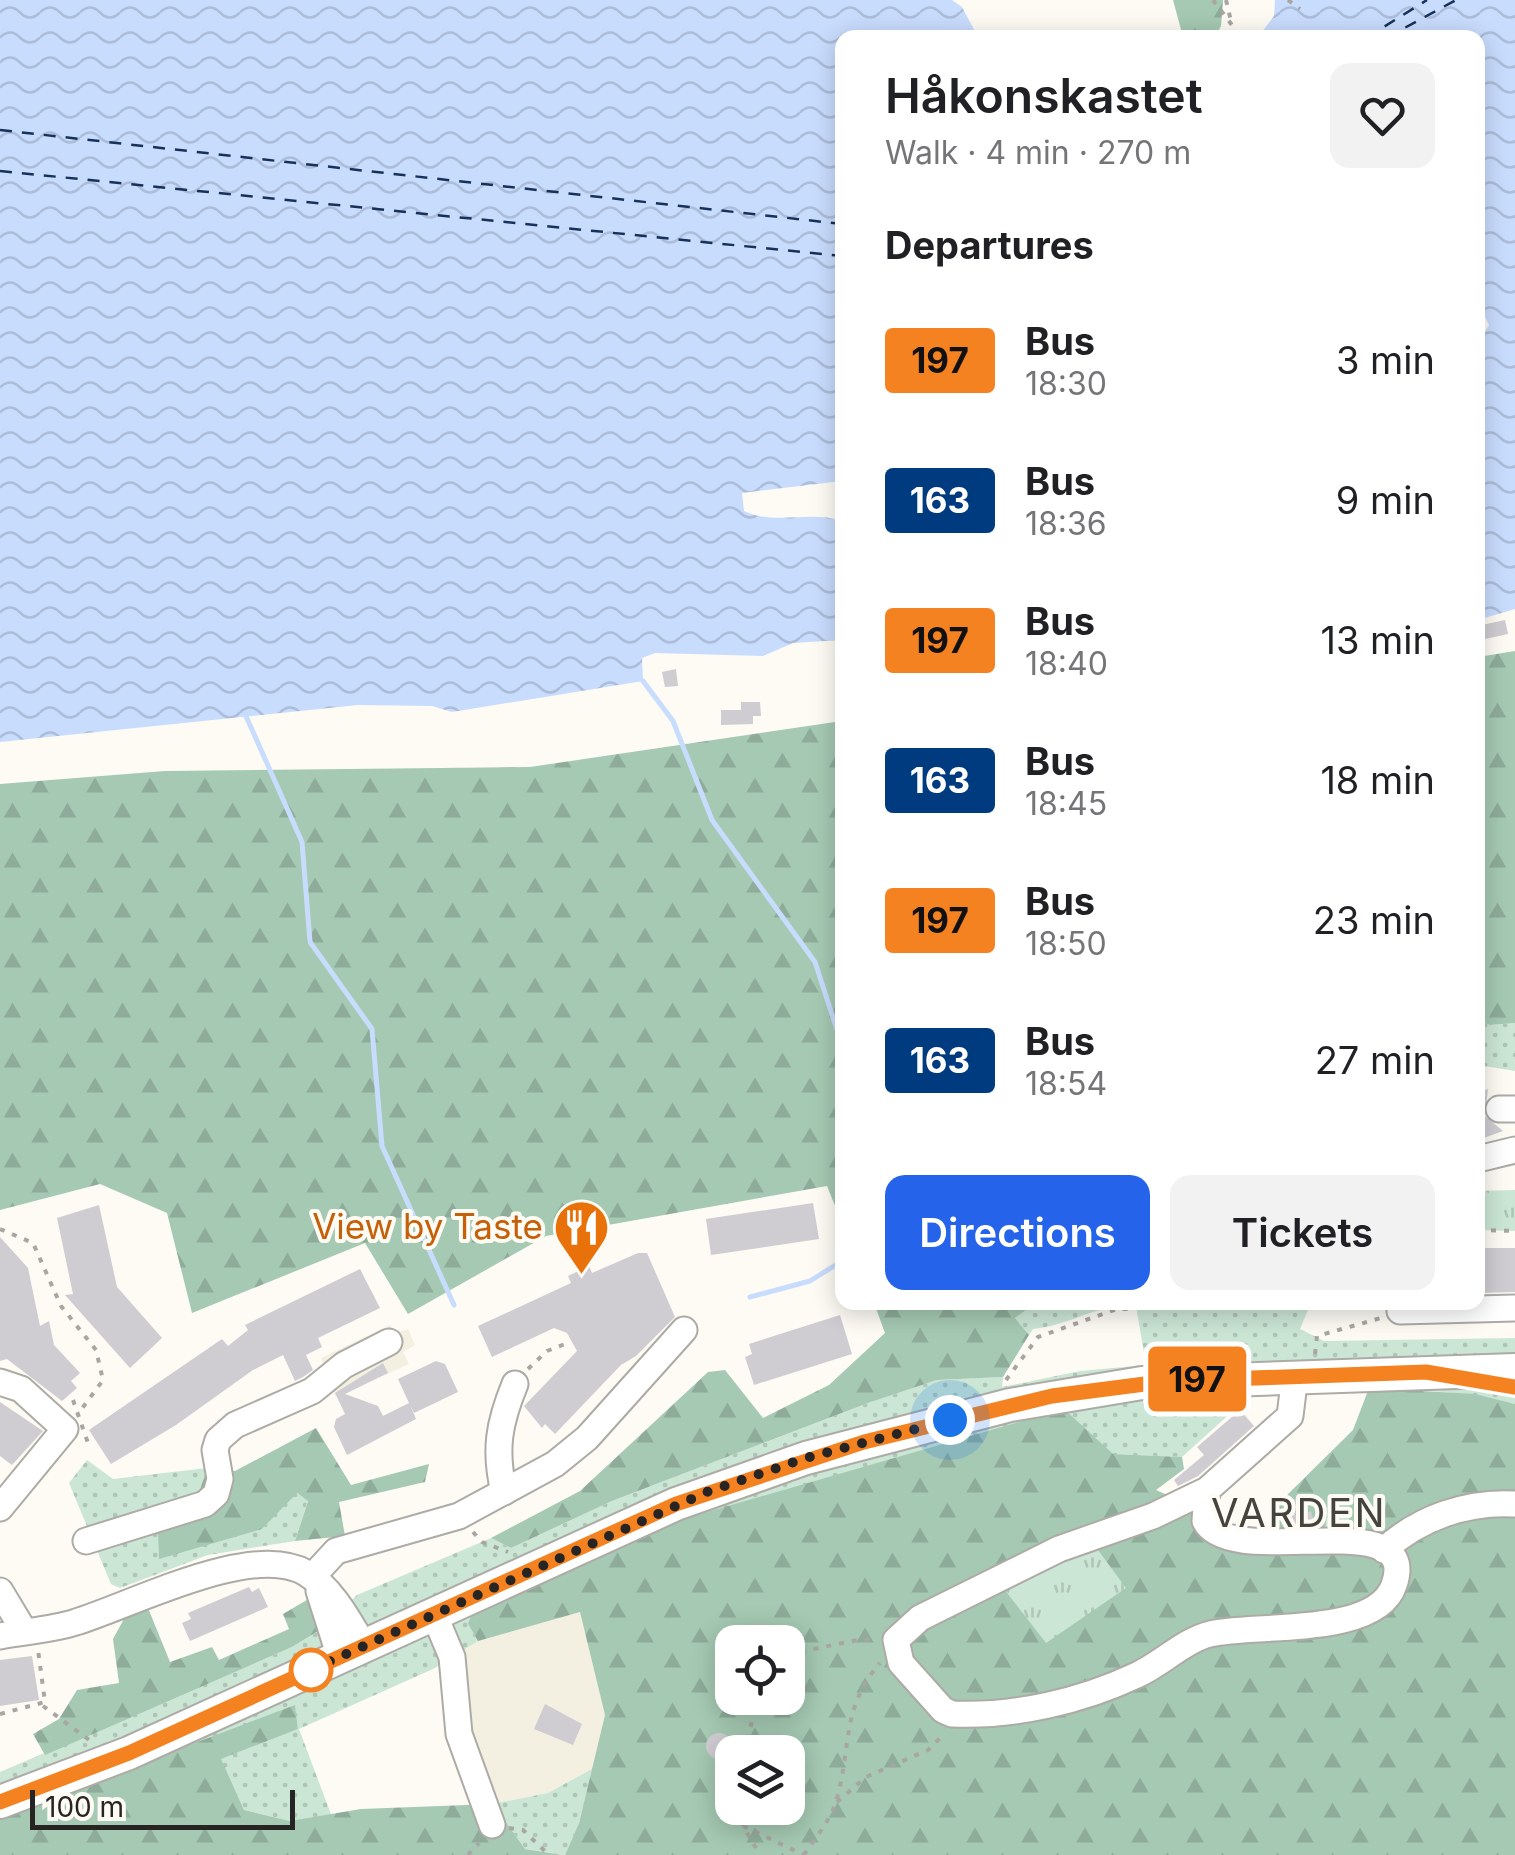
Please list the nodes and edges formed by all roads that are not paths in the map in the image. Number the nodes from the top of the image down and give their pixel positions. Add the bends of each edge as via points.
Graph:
1 (1515, 1150) edge
2 (1485, 1156) edge
3 (1515, 1308) edge
4 (1485, 1309) edge
5 (1438, 1310) edge
6 (1400, 1311) road end
7 (684, 1330) dead end
8 (389, 1342) dead end
9 (1305, 1364) junction
10 (1515, 1370) edge
11 (1454, 1374) junction
12 (0, 1382) edge
13 (516, 1384) road end
14 (1515, 1387) edge
15 (1207, 1490) junction
16 (504, 1492) junction
17 (1515, 1504) edge
18 (0, 1508) edge
19 (86, 1541) dead end
20 (1384, 1550) junction
21 (314, 1580) junction
22 (0, 1591) edge
23 (434, 1614) junction
24 (19, 1633) edge
25 (352, 1651) junction
26 (0, 1802) edge
27 (492, 1825) road end

1 - 2 street
3 - 4 street
5 - 6 street
7 - 16 street via 587,1438
8 - 19 street via 218,1440 220,1480 205,1504
9 - 11 main road
9 - 15 street via 1290,1416
9 - 23 main road via 1090,1390 864,1442 692,1498
10 - 11 main road
11 - 14 main road
12 - 18 street via 20,1389 65,1429
13 - 16 street via 495,1454
15 - 20 street via 1206,1521 1228,1540 1367,1540
15 - 20 street via 1059,1549 920,1618 896,1644 901,1663 943,1710 968,1715 1095,1692 1211,1634 1318,1626 1378,1604 1392,1591 1395,1568
16 - 21 street via 459,1516 336,1552
17 - 20 street via 1443,1513
21 - 24 street via 281,1564 243,1567 75,1623
21 - 25 street
22 - 24 street via 21,1620
23 - 25 main road
23 - 27 street via 452,1656 459,1734
25 - 26 main road

